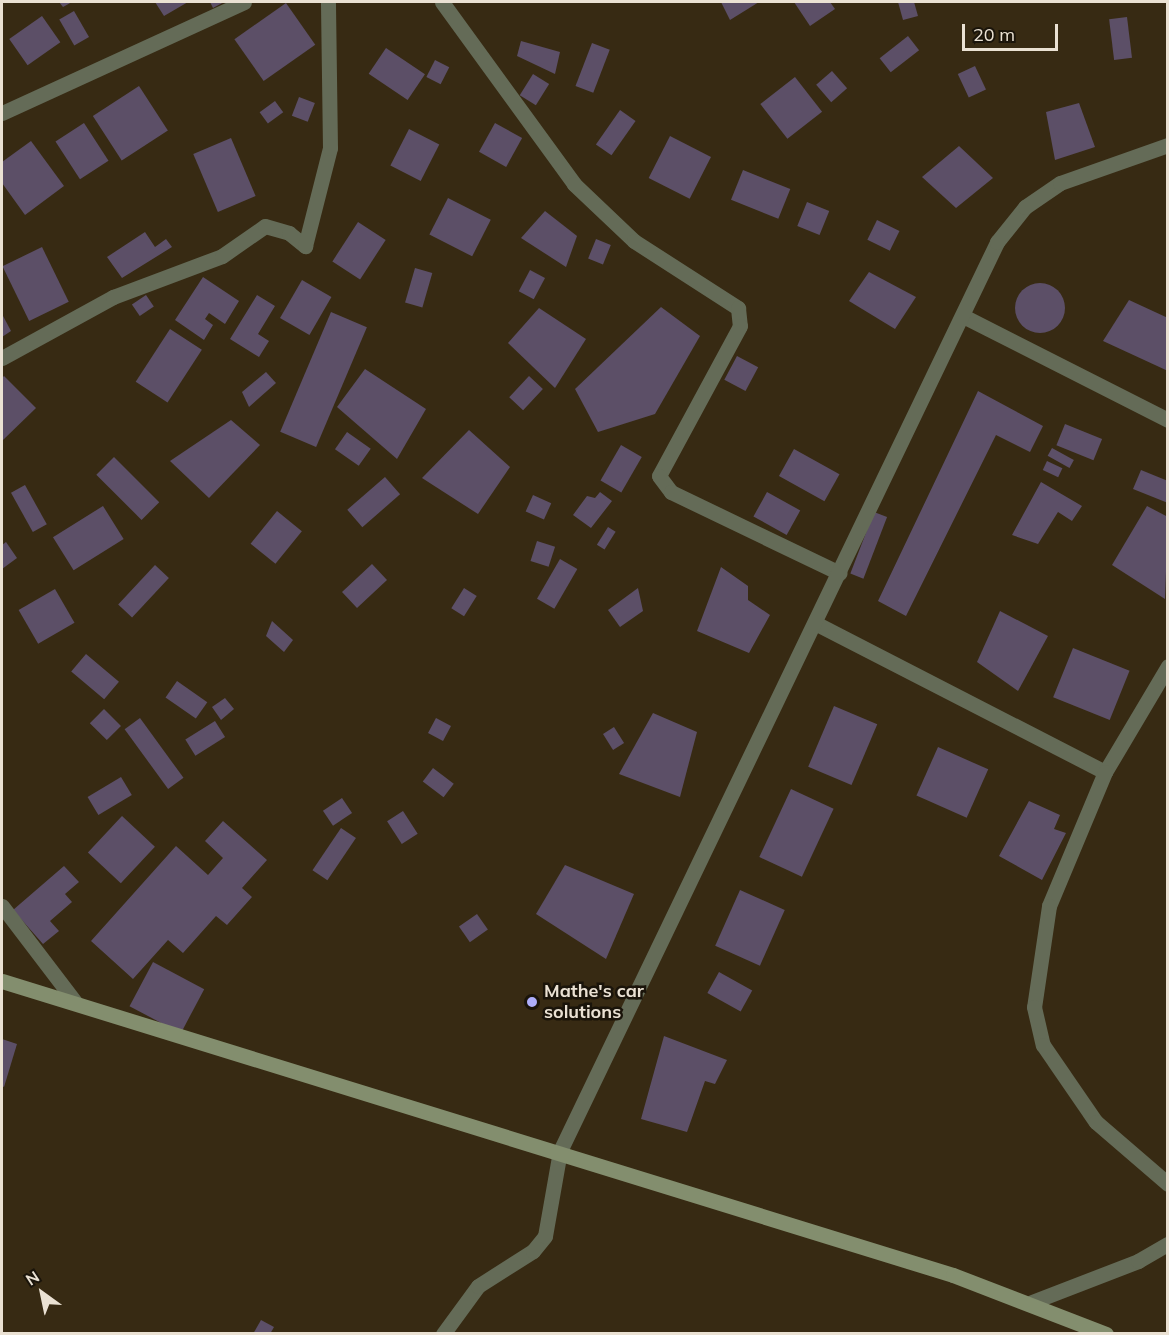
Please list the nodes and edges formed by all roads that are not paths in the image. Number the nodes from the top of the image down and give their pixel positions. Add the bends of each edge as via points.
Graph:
1 (244, 2) edge
2 (328, 2) edge
3 (442, 2) edge
4 (2, 113) edge
5 (1167, 145) edge
6 (963, 316) junction
7 (2, 358) edge
8 (1167, 420) edge
9 (839, 573) junction
10 (815, 624) junction
11 (1167, 666) edge
12 (1105, 772) junction
13 (2, 906) edge
14 (2, 981) edge
15 (76, 1003) junction
16 (560, 1151) junction
17 (1167, 1184) edge
18 (1167, 1244) edge
19 (1032, 1302) junction
20 (443, 1334) edge
21 (1106, 1334) edge

1 - 4 street
2 - 7 street via 330,148 305,246 289,233 265,226 222,256 113,297
3 - 9 street via 574,184 634,241 738,308 740,326 659,476 671,492
5 - 6 street via 1060,183 1025,207 997,242
6 - 8 street
6 - 9 street
9 - 10 street
10 - 12 street
10 - 16 street
11 - 12 street
12 - 17 street via 1049,906 1034,1007 1043,1045 1096,1122
13 - 15 street
14 - 15 street
15 - 16 street
16 - 19 street
16 - 20 street via 545,1236 533,1251 478,1286
18 - 19 street via 1138,1261
19 - 21 street

